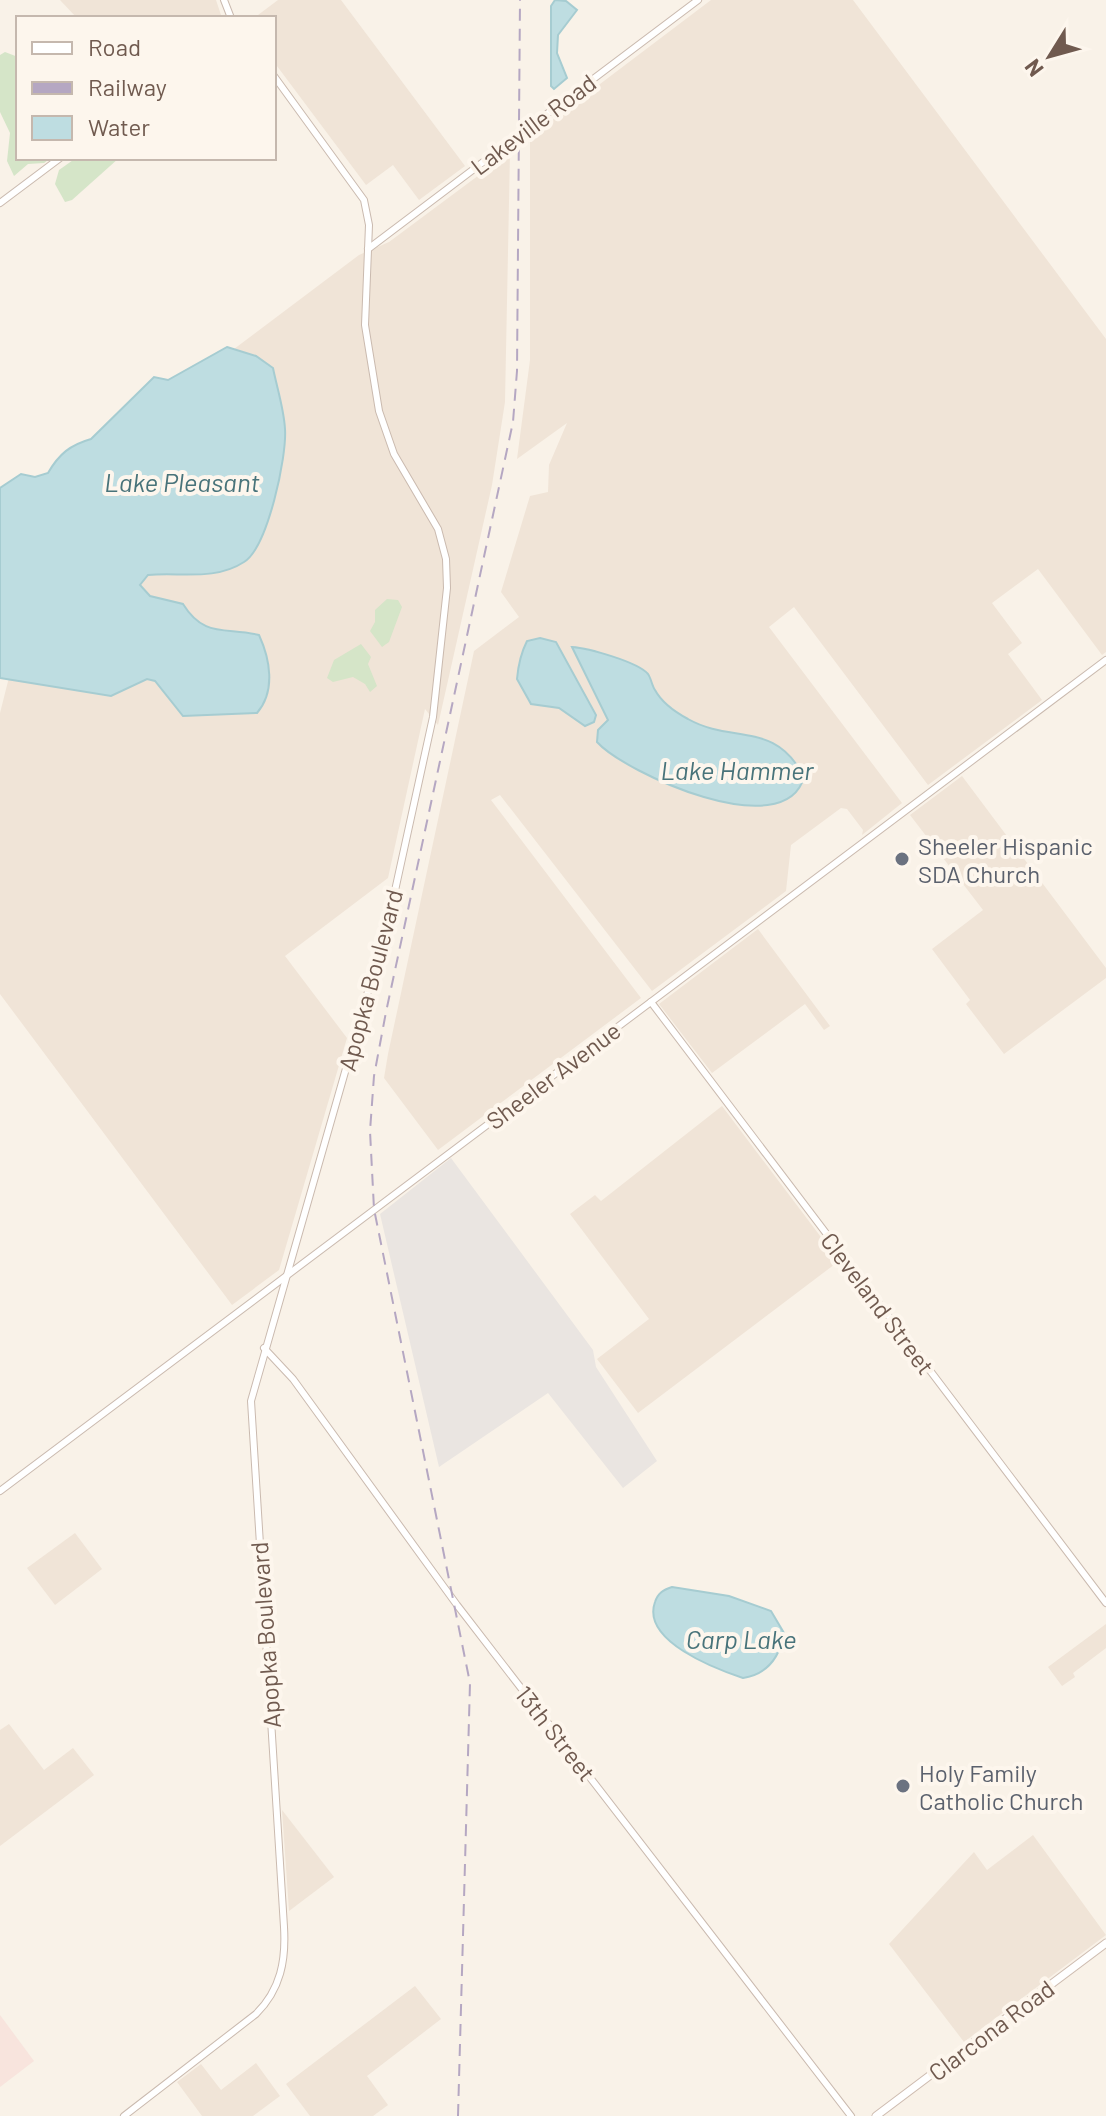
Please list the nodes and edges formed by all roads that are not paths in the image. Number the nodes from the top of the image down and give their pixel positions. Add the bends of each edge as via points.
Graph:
1 (698, 0) edge
2 (276, 79) edge
3 (57, 160) edge
4 (0, 203) edge
5 (368, 249) junction
6 (1106, 660) edge
7 (651, 1002) junction
8 (286, 1274) junction
9 (264, 1348) junction
10 (0, 1491) edge
11 (1106, 1603) edge
12 (1106, 1943) edge
13 (124, 2116) edge
14 (851, 2116) edge
15 (876, 2116) edge

1 - 5 street, Lakeville Road
2 - 5 street, Apopka Boulevard via 360,191 368,216
3 - 4 street
5 - 8 street, Apopka Boulevard via 365,325 381,417 394,454 438,529 447,588 435,706 389,918
6 - 7 street, Sheeler Avenue
7 - 8 street, Sheeler Avenue
7 - 11 street, Cleveland Street
8 - 9 street, Apopka Boulevard
8 - 10 street, Sheeler Avenue
9 - 13 street, Apopka Boulevard via 250,1412 284,1922 282,1971 265,2004
9 - 14 street, 13th Street via 293,1379 457,1605
12 - 15 main road, Clarcona Road

